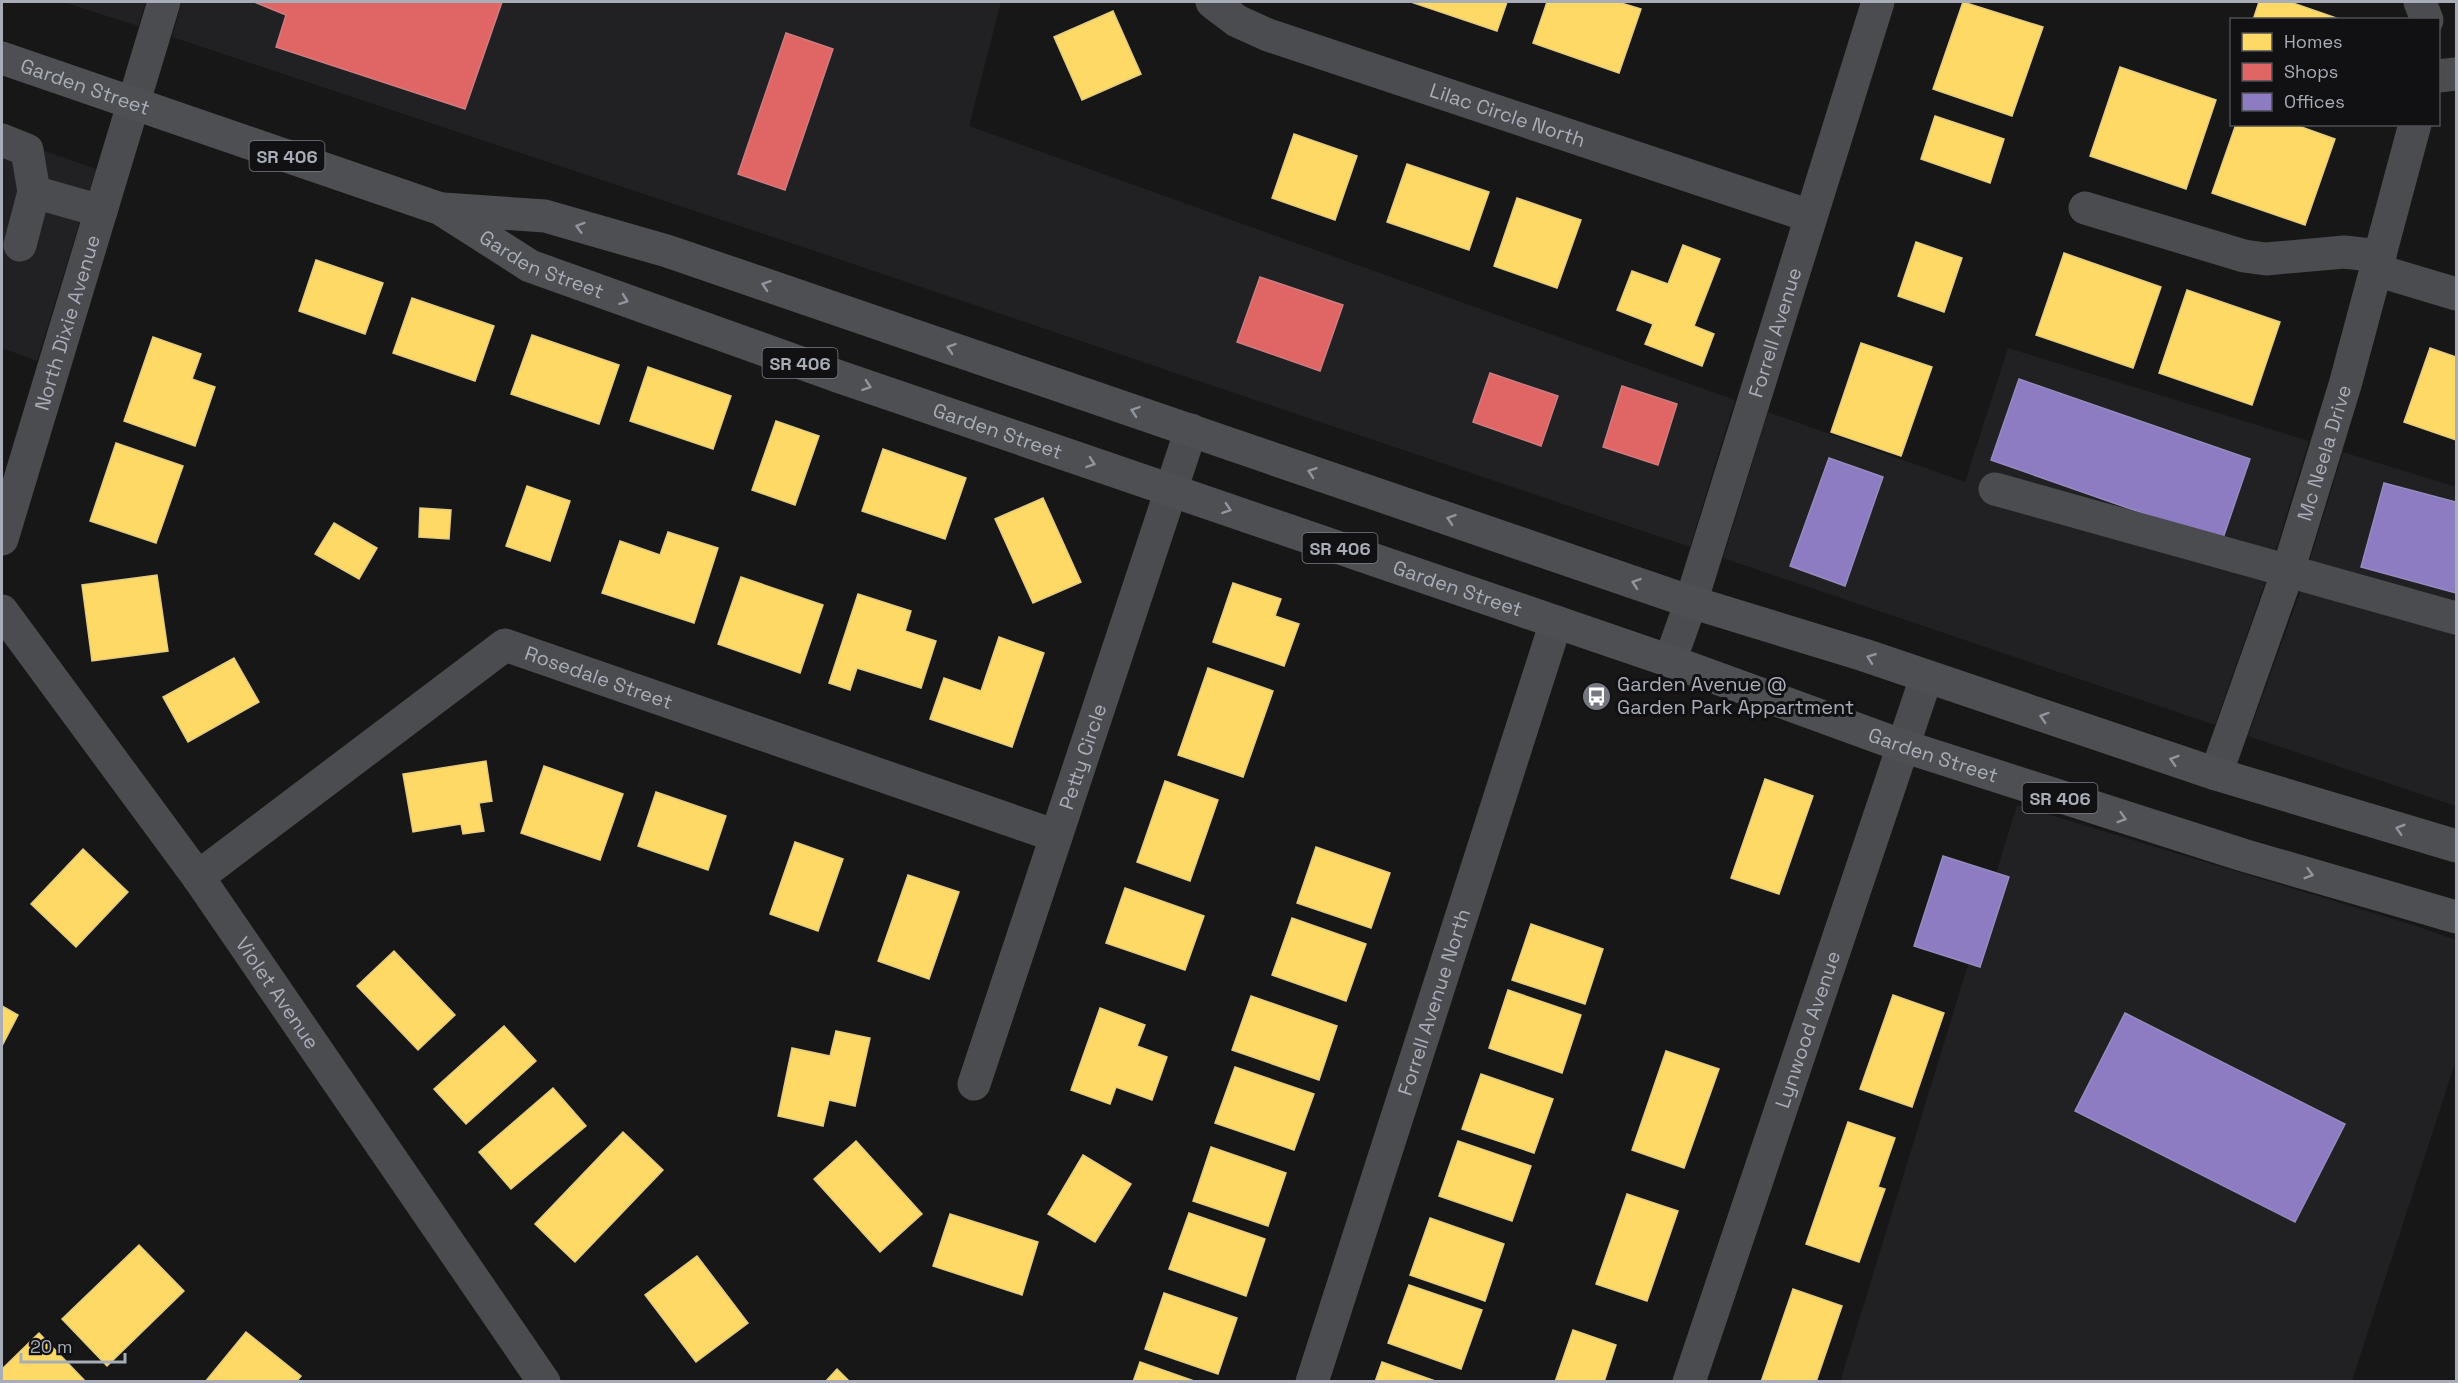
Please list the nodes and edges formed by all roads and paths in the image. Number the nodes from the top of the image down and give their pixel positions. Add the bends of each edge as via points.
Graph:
1 (164, 2) edge
2 (1212, 2) edge
3 (1878, 2) edge
4 (2420, 2) edge
5 (2426, 18) edge
6 (2, 58) edge
7 (2457, 74) edge
8 (2440, 76) edge
9 (134, 104) junction
10 (2414, 126) edge
11 (2, 140) edge
12 (34, 192) junction
13 (441, 208) junction
14 (2085, 208) dead end
15 (101, 211) junction
16 (1810, 216) junction
17 (20, 245) dead end
18 (2378, 263) junction
19 (2457, 294) edge
20 (1191, 430) junction
21 (1995, 489) dead end
22 (1172, 490) junction
23 (2, 539) edge
24 (2288, 571) junction
25 (1691, 602) junction
26 (2, 611) edge
27 (2457, 618) edge
28 (1556, 622) junction
29 (1670, 661) junction
30 (1926, 678) junction
31 (1903, 746) junction
32 (2216, 774) junction
33 (1056, 836) junction
34 (2457, 846) edge
35 (198, 877) junction
36 (2457, 917) edge
37 (974, 1084) dead end
38 (544, 1382) edge
39 (1312, 1382) edge
40 (1689, 1382) edge

1 - 9 street, North Dixie Avenue
2 - 16 street, Lilac Circle North via 1237,21 1268,35
3 - 16 street, Forrell Avenue
4 - 5 street
6 - 9 main road, Garden Street / SR 406
7 - 8 street
9 - 13 main road, Garden Street / SR 406
9 - 15 street, North Dixie Avenue
10 - 18 street, Mc Neela Drive
11 - 12 street via 27,150
12 - 15 street
12 - 17 street
20 -> 13 main road, Garden Street / SR 406 via 667,251 545,216
13 -> 22 main road, Garden Street / SR 406 via 530,266
14 - 18 street via 2244,255 2266,259 2344,252
15 - 23 street, North Dixie Avenue
16 - 25 street, Forrell Avenue
18 - 19 street
18 - 24 street, Mc Neela Drive
20 - 22 street, Petty Circle
25 -> 20 main road, Garden Street / SR 406
21 - 24 street
22 -> 28 main road, Garden Street / SR 406
22 - 33 street, Petty Circle
24 - 27 street
24 - 32 street, Mc Neela Drive
25 - 29 street, Forrell Avenue
30 -> 25 main road, Garden Street / SR 406
26 - 35 street, Violet Avenue
28 - 29 main road, Garden Street / SR 406
28 - 39 street, Forrell Avenue North
29 - 31 main road, Garden Street / SR 406
30 - 31 street, Lynwood Avenue
32 -> 30 main road, Garden Street / SR 406
31 -> 36 main road, Garden Street / SR 406 via 2101,811
31 - 40 street, Lynwood Avenue
34 -> 32 main road, Garden Street / SR 406
33 - 35 street, Rosedale Street via 505,645
33 - 37 street, Petty Circle
35 - 38 street, Violet Avenue

